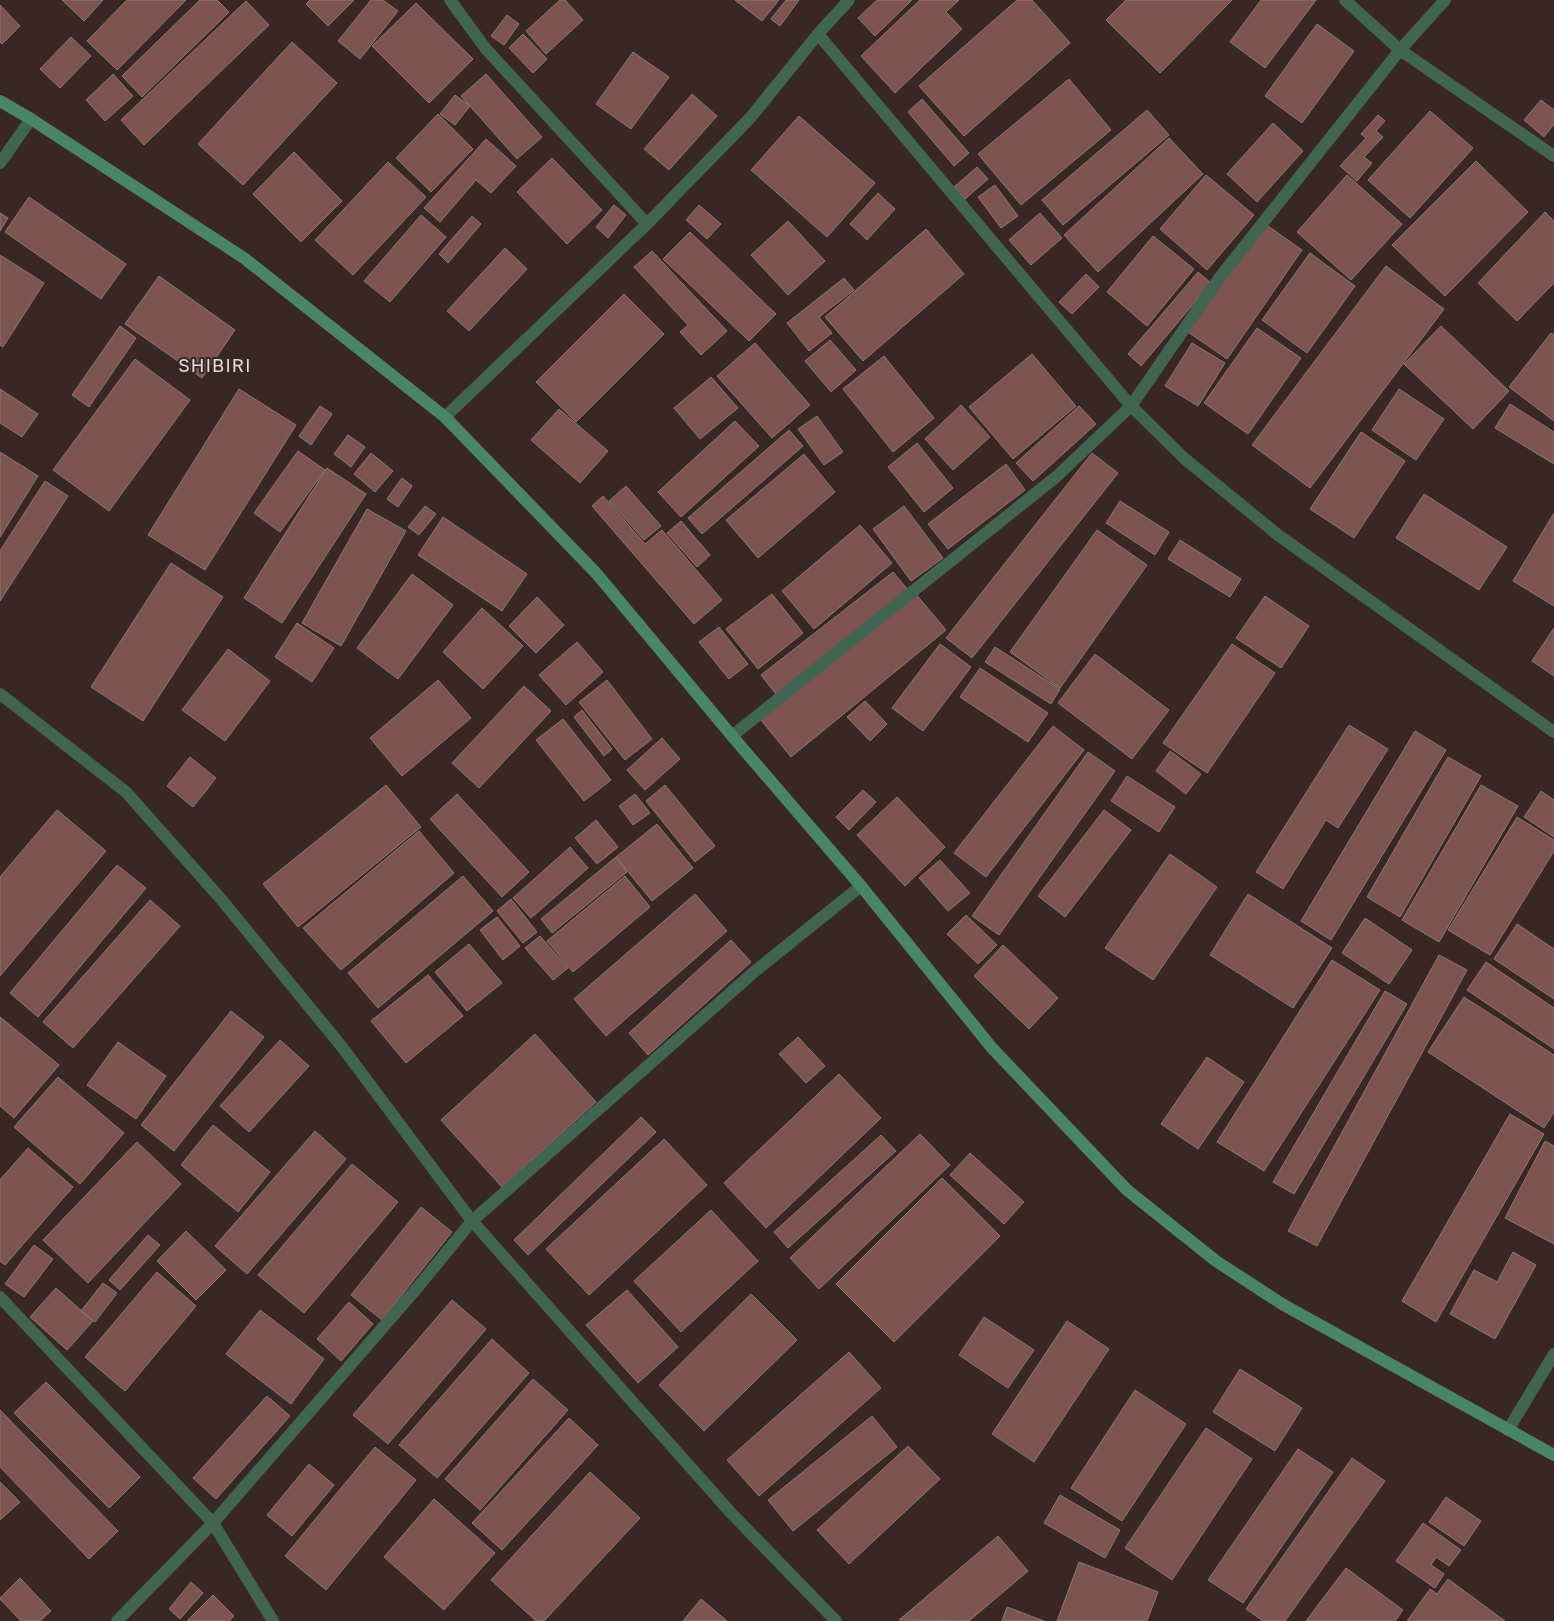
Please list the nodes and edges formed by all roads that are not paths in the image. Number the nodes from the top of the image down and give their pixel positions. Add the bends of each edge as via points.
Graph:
1 (450, 0) edge
2 (849, 0) edge
3 (1345, 0) edge
4 (1445, 0) edge
5 (818, 34) junction
6 (1400, 50) junction
7 (0, 101) edge
8 (31, 119) junction
9 (1554, 156) edge
10 (0, 163) edge
11 (647, 224) junction
12 (1131, 406) junction
13 (445, 417) junction
14 (0, 694) edge
15 (1554, 732) edge
16 (732, 736) junction
17 (861, 886) junction
18 (472, 1220) junction
19 (0, 1297) edge
20 (1554, 1354) edge
21 (1508, 1430) junction
22 (1554, 1455) edge
23 (213, 1523) junction
24 (117, 1621) edge
25 (273, 1621) edge
26 (836, 1621) edge

1 - 11 street via 486,49
2 - 5 street
3 - 6 street
4 - 6 street
5 - 11 street via 751,117
5 - 12 street
6 - 9 street
6 - 12 street via 1220,277
7 - 8 main road
8 - 10 street
8 - 13 main road via 244,258
11 - 13 street
12 - 15 street via 1185,459 1278,535
12 - 16 street via 1056,477
13 - 16 main road via 596,573
14 - 18 street via 126,792 221,899 342,1048
16 - 17 main road
17 - 18 street via 754,972
17 - 21 main road via 992,1048 1128,1190 1216,1261 1282,1304
18 - 23 street
18 - 26 street via 732,1514
19 - 23 street
20 - 21 street
21 - 22 main road
23 - 24 street
23 - 25 street

